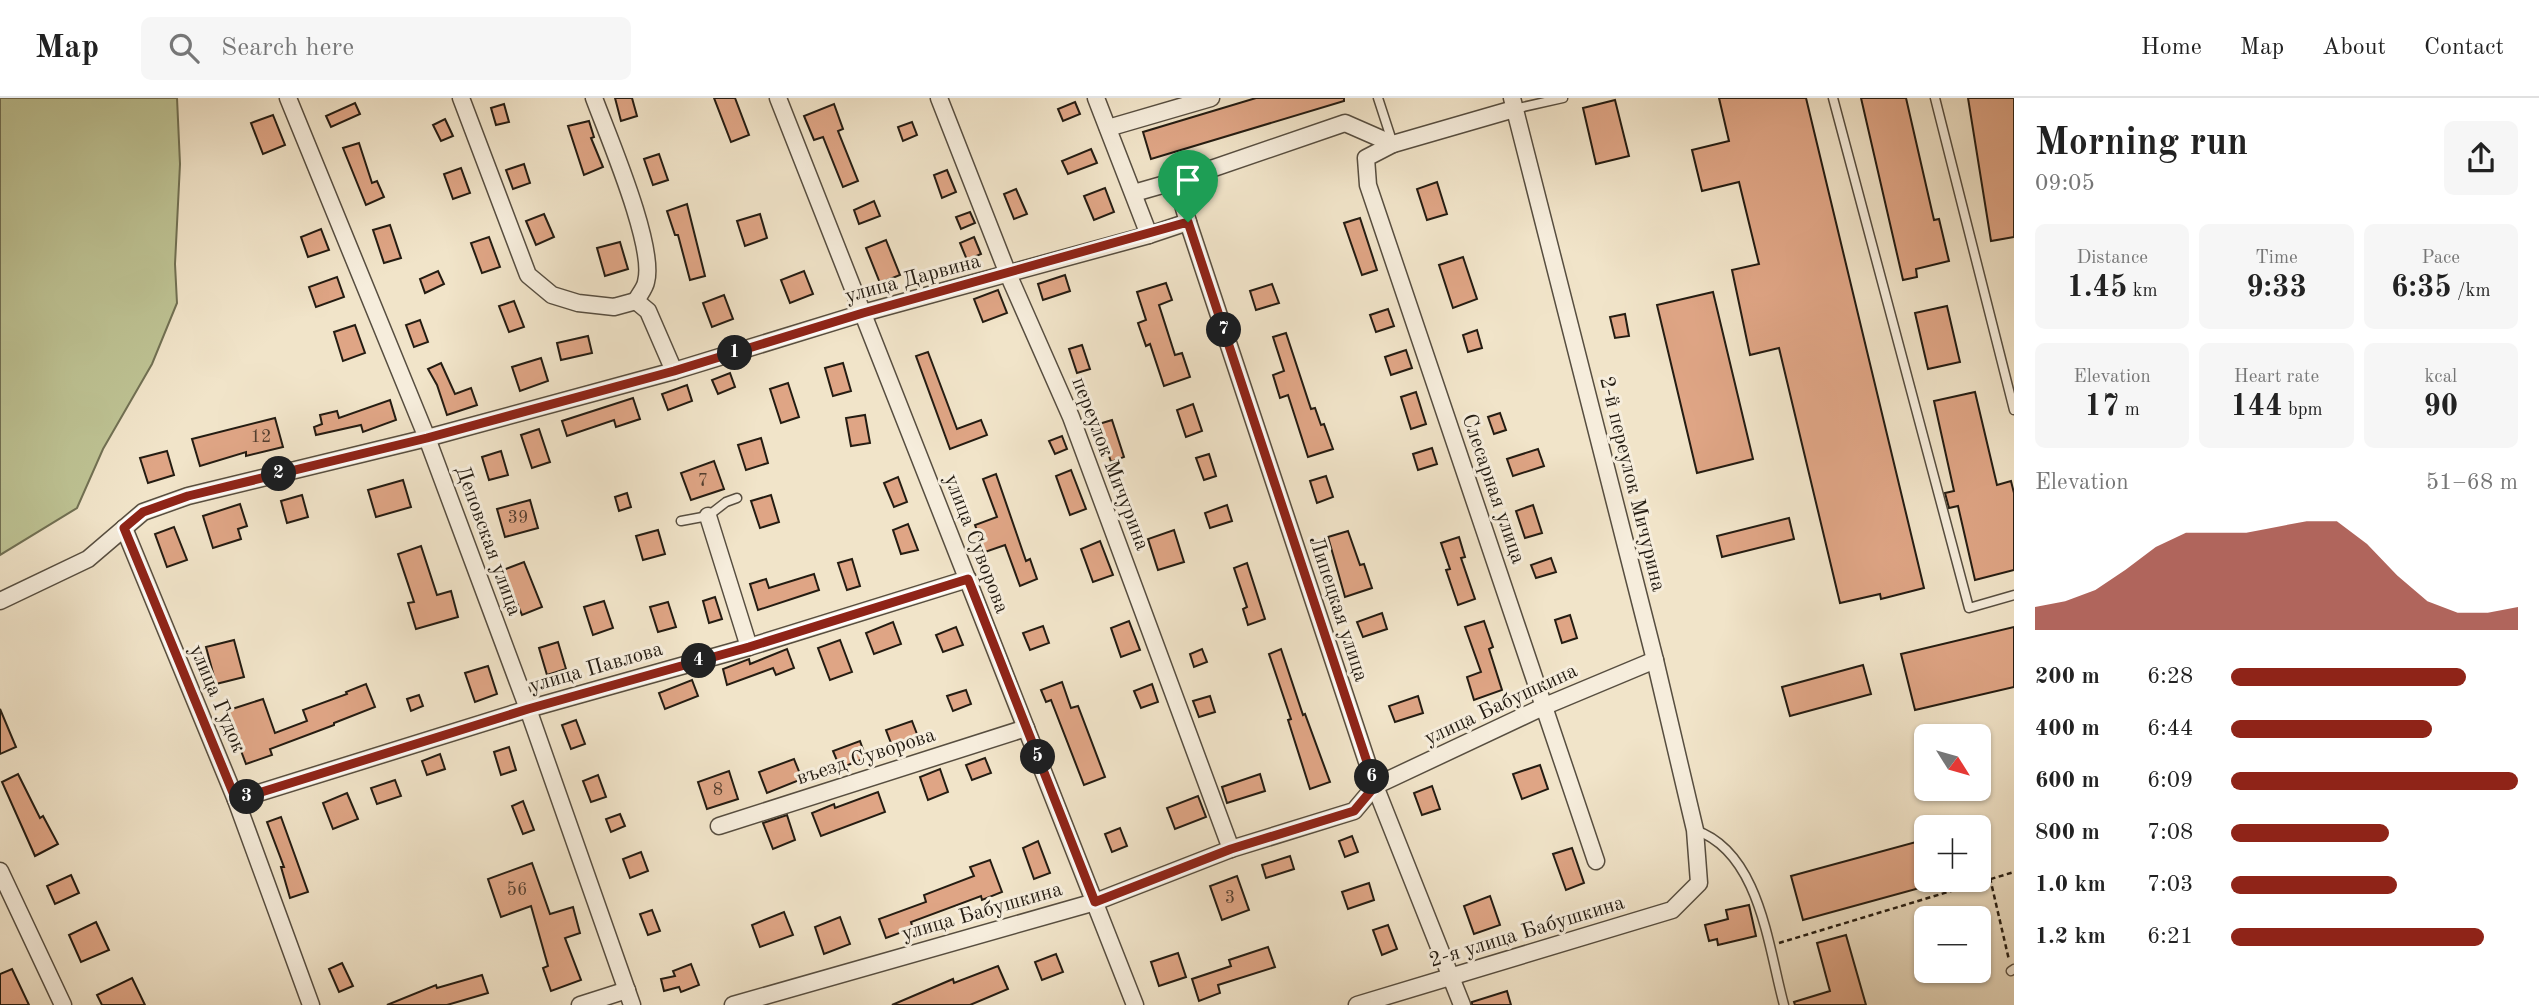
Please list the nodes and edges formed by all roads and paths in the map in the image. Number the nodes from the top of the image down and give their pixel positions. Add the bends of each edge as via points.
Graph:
1 (288, 98) edge
2 (461, 98) edge
3 (594, 98) edge
4 (778, 98) edge
5 (939, 98) edge
6 (1096, 98) edge
7 (1211, 98) edge
8 (1378, 98) edge
9 (1563, 98) edge
10 (1833, 98) edge
11 (1935, 98) edge
12 (1513, 103) edge
13 (1108, 128) junction
14 (1393, 144) junction
15 (1176, 181) junction
16 (1135, 193) junction
17 (1188, 222) junction
18 (1149, 235) junction
19 (1008, 274) junction
20 (636, 301) junction
21 (863, 313) junction
22 (674, 371) junction
23 (2014, 410) edge
24 (427, 438) junction
25 (737, 498) dead end
26 (708, 516) junction
27 (681, 521) dead end
28 (124, 528) junction
29 (968, 579) junction
30 (2014, 595) edge
31 (0, 601) edge
32 (749, 647) junction
33 (1655, 660) junction
34 (1545, 706) junction
35 (528, 709) junction
36 (1026, 728) junction
37 (1375, 786) junction
38 (236, 800) junction
39 (719, 826) dead end
40 (1695, 830) junction
41 (1231, 849) junction
42 (1596, 861) dead end
43 (0, 871) edge
44 (2014, 872) edge
45 (1991, 878) edge
46 (1991, 882) edge
47 (1699, 883) joint
48 (1944, 892) edge
49 (1095, 902) junction
50 (1769, 946) junction
51 (2013, 970) edge
52 (1451, 976) junction
53 (629, 997) edge
54 (63, 1005) edge
55 (311, 1005) edge
56 (580, 1005) edge
57 (733, 1005) edge
58 (1135, 1005) edge
59 (1357, 1005) edge
60 (1462, 1005) edge
61 (1784, 1005) edge

1 - 24 street, Деповская улица
2 - 20 street via 528,275 552,295 578,303 614,307
3 - 20 street via 640,225 646,282
4 - 21 street, улица Суворова
5 - 19 street, переулок Мичурина
6 - 13 street
7 - 13 street
8 - 14 lane
9 - 12 lane
10 - 30 lane via 1969,608
11 - 23 lane
12 - 14 street
12 - 33 street, 2-й переулок Мичурина
13 - 16 street
14 - 15 street via 1345,122
14 - 34 street, Слесарная улица via 1366,158 1368,186
15 - 16 street
15 - 17 street
16 - 18 street
17 - 18 street, улица Дарвина
17 - 37 street, Липецкая улица
18 - 19 street, улица Дарвина
19 - 21 street, улица Дарвина
19 - 41 street, переулок Мичурина via 1071,417
20 - 22 street via 648,312
21 - 22 street, улица Дарвина
21 - 29 street, улица Суворова
22 - 24 street, улица Дарвина
24 - 28 street, улица Дарвина via 188,496 143,512
24 - 35 street, Деповская улица
25 - 26 lane
26 - 27 lane
26 - 32 street
28 - 31 street, улица Дарвина via 88,559
28 - 38 street, улица Гудок
29 - 32 street, улица Павлова
29 - 36 street, улица Суворова
32 - 35 street, улица Павлова
33 - 34 street, улица Бабушкина
33 - 40 street, 2-й переулок Мичурина
34 - 37 street, улица Бабушкина
34 - 42 street, Слесарная улица
35 - 38 street, улица Павлова
35 - 53 street, Деповская улица
36 - 39 street, въезд Суворова
36 - 49 street, улица Суворова
37 - 41 street, улица Бабушкина via 1354,811
37 - 52 street, Липецкая улица
38 - 55 street, улица Гудок
40 - 47 street, 2-й переулок Мичурина
40 - 50 lane via 1712,836 1742,867 1762,912
41 - 49 street, улица Бабушкина
43 - 54 street
44 - 45 path
46 - 51 path
47 - 52 street, 2-я улица Бабушкина via 1672,910
48 - 50 path
49 - 57 street, улица Бабушкина
49 - 58 street, улица Суворова
50 - 61 lane
52 - 59 street, 2-я улица Бабушкина
52 - 60 street, Липецкая улица
53 - 56 street

